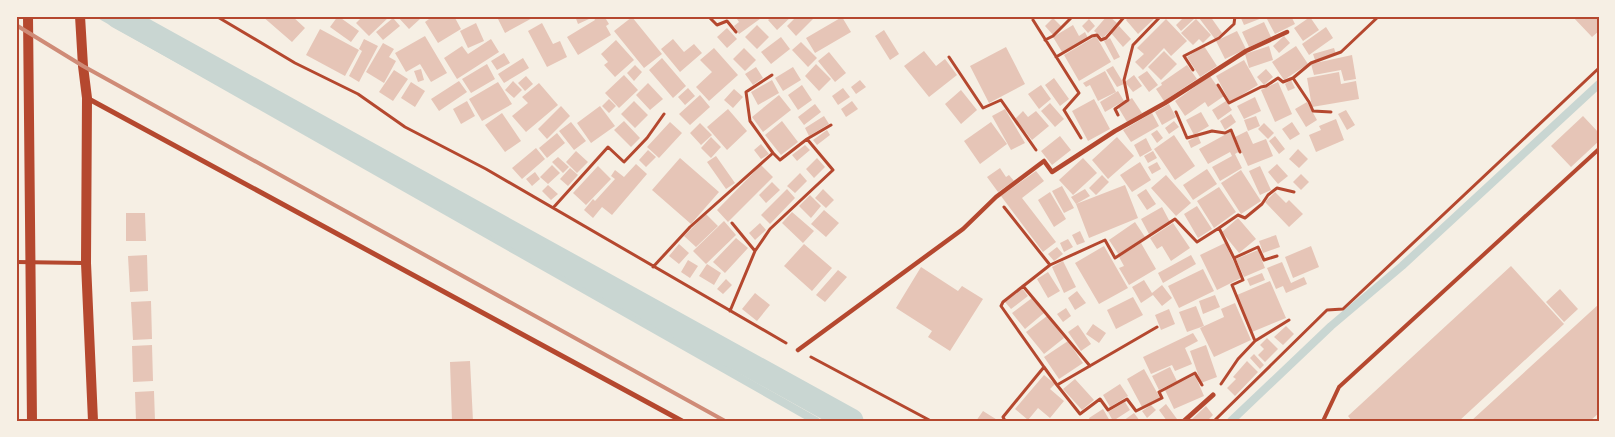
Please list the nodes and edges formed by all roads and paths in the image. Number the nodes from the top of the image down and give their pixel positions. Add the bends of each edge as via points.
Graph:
1 (28, 16) edge
2 (80, 16) edge
3 (216, 16) edge
4 (708, 16) edge
5 (1073, 16) edge
6 (1125, 16) edge
7 (1161, 16) edge
8 (1235, 16) edge
9 (1379, 16) edge
10 (1033, 20) dead end
11 (736, 32) dead end
12 (1287, 32) dead end
13 (1045, 40) junction
14 (949, 57) dead end
15 (1056, 57) junction
16 (1599, 68) edge
17 (1211, 74) junction
18 (772, 75) dead end
19 (1293, 78) junction
20 (1200, 80) junction
21 (87, 98) junction
22 (1171, 99) junction
23 (1331, 112) dead end
24 (664, 114) dead end
25 (832, 125) dead end
26 (1125, 126) junction
27 (807, 139) junction
28 (1088, 149) junction
29 (1599, 149) edge
30 (1240, 152) dead end
31 (773, 153) junction
32 (1044, 161) junction
33 (1294, 192) dead end
34 (996, 196) junction
35 (553, 208) junction
36 (732, 222) dead end
37 (1219, 228) junction
38 (755, 251) junction
39 (1277, 256) dead end
40 (1234, 258) junction
41 (16, 262) edge
42 (30, 262) junction
43 (86, 263) junction
44 (1050, 265) junction
45 (653, 267) junction
46 (1023, 286) junction
47 (730, 312) junction
48 (1289, 320) dead end
49 (1157, 327) dead end
50 (1255, 341) junction
51 (798, 350) junction
52 (1090, 366) junction
53 (1044, 367) junction
54 (1057, 385) junction
55 (1213, 395) junction
56 (32, 421) edge
57 (92, 421) edge
58 (682, 421) edge
59 (931, 421) edge
60 (1005, 421) edge
61 (1184, 421) edge
62 (1214, 421) edge
63 (1323, 421) edge

1 - 42 main road
2 - 21 main road
3 - 35 path via 295,63 358,94 405,127
4 - 11 path via 718,25 727,21
5 - 13 path
6 - 15 path via 1106,38 1101,40 1097,35 1092,36
7 - 26 path via 1132,44 1124,80 1128,100 1115,109
8 - 20 path via 1234,24 1219,38 1184,56
9 - 19 path via 1341,52 1311,63
10 - 13 path
12 - 17 street via 1246,51
13 - 15 path
14 - 32 path via 983,108 1000,100
15 - 28 path via 1079,93 1064,110
16 - 62 path via 1343,309 1326,310
17 - 19 path via 1229,103 1278,78 1282,82
17 - 20 street
18 - 31 path via 746,92 750,121
19 - 23 path via 1313,111
20 - 22 street
21 - 43 main road
21 - 58 street
22 - 26 street
22 - 30 path via 1187,138 1231,130
24 - 35 path via 624,162 608,147
25 - 27 path
26 - 28 street
27 - 31 path via 780,160
27 - 38 path via 833,170 770,229
28 - 32 street via 1052,172
29 - 63 lane via 1339,387
31 - 45 path via 690,227
32 - 34 street
33 - 37 path via 1277,188 1245,218 1238,216
34 - 44 path
34 - 51 street via 964,229
35 - 45 path
36 - 38 path
37 - 40 path
37 - 44 path via 1197,242 1175,219 1115,258 1105,240
38 - 47 path
39 - 40 path via 1264,260 1258,247
40 - 50 path via 1244,280 1232,285
41 - 42 lane
42 - 43 lane
42 - 56 main road
43 - 57 main road
44 - 46 path
45 - 47 path
46 - 52 path
46 - 53 path via 1001,306
47 - 51 path
48 - 50 path
49 - 52 path
50 - 55 path via 1238,358
51 - 59 path
52 - 54 path
53 - 54 path
53 - 60 path via 1003,417
54 - 55 path via 1080,414 1100,399 1108,410 1127,399 1136,411 1162,398 1159,392 1195,373
55 - 61 street

